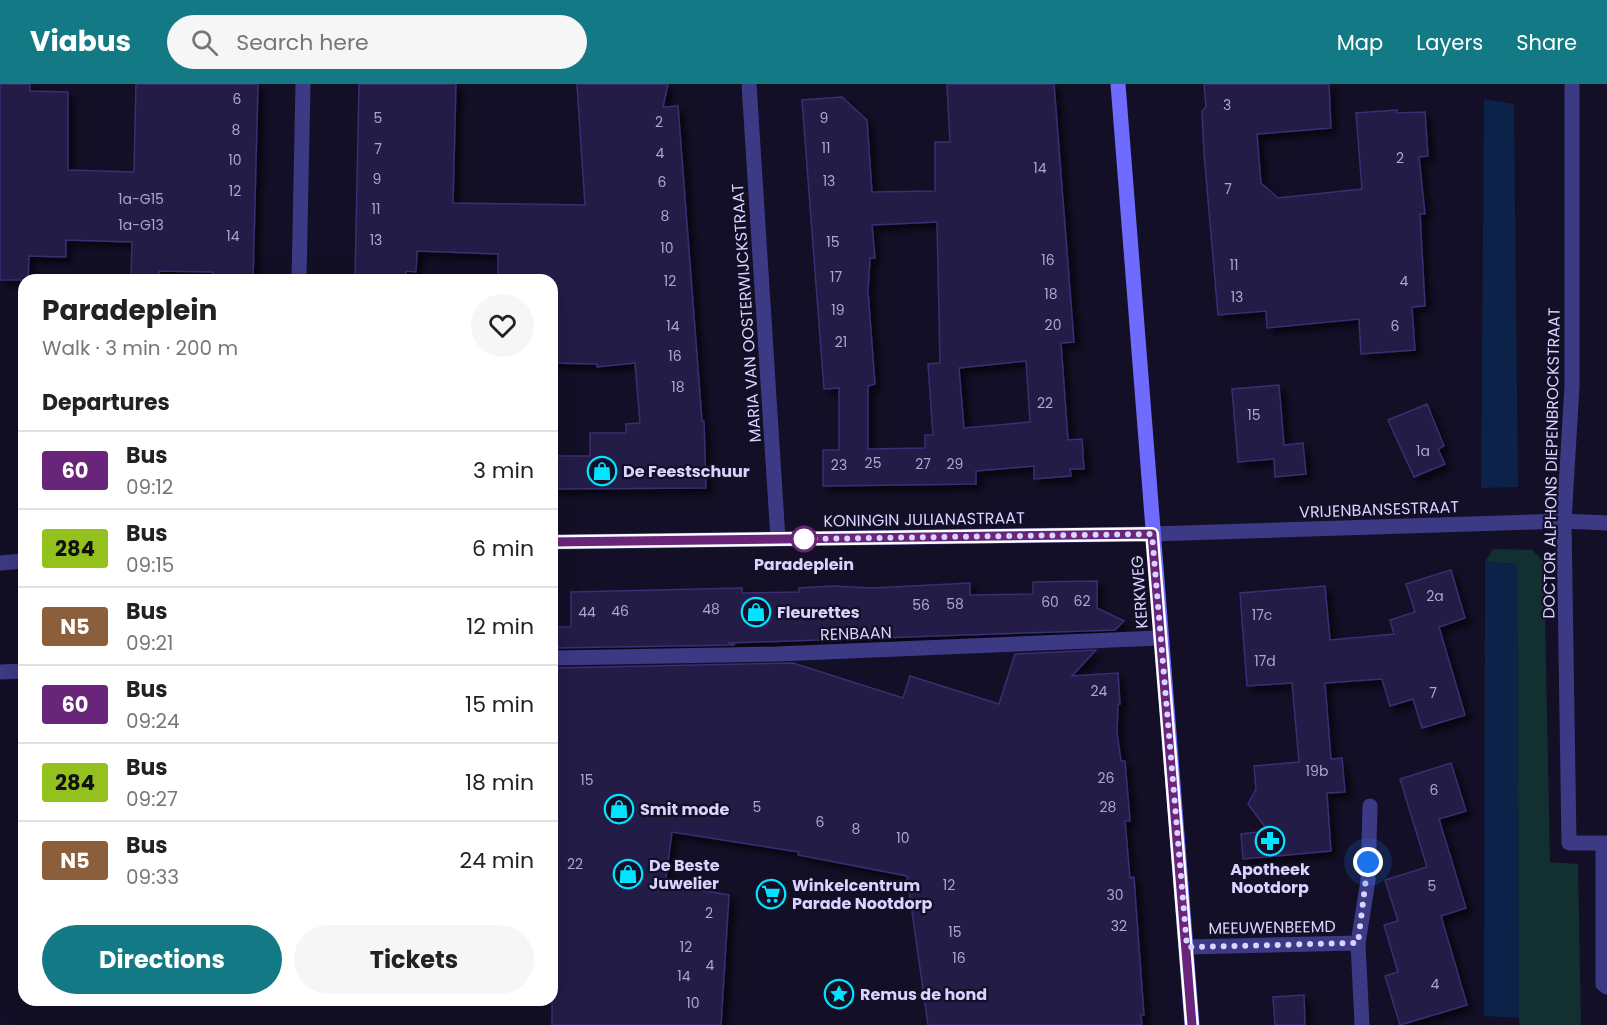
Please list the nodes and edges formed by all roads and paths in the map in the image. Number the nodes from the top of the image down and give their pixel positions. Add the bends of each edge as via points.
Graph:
1 (303, 84) edge
2 (749, 84) edge
3 (1118, 84) edge
4 (1572, 84) edge
5 (299, 274) edge
6 (1564, 521) junction
7 (1607, 523) edge
8 (1152, 534) junction
9 (778, 539) junction
10 (558, 542) edge
11 (18, 562) edge
12 (0, 563) edge
13 (1160, 638) junction
14 (558, 658) edge
15 (18, 671) edge
16 (0, 672) edge
17 (1370, 806) dead end
18 (1605, 843) edge
19 (1358, 943) junction
20 (1187, 947) junction
21 (1607, 987) edge
22 (1192, 1025) edge
23 (1362, 1025) edge

1 - 5 street
2 - 9 street, MARIA VAN OOSTERWIJCKSTRAAT
3 - 8 street, KERKWEG
4 - 6 street, DOCTOR ALPHONS DIEPENBROCKSTRAAT via 1572,386
6 - 7 street, VRIJENBANSESTRAAT
6 - 8 street, VRIJENBANSESTRAAT
6 - 18 street, DOCTOR ALPHONS DIEPENBROCKSTRAAT via 1569,843
8 - 9 street, KONINGIN JULIANASTRAAT
8 - 13 street, KERKWEG
9 - 10 street, KONINGIN JULIANASTRAAT
11 - 12 street
13 - 14 street, RENBAAN via 777,654
13 - 20 street, KERKWEG
15 - 16 street
17 - 19 street, MEEUWENBEEMD via 1368,881
18 - 21 street via 1603,984
19 - 20 street, MEEUWENBEEMD
19 - 23 street, MEEUWENBEEMD
20 - 22 street, KERKWEG

